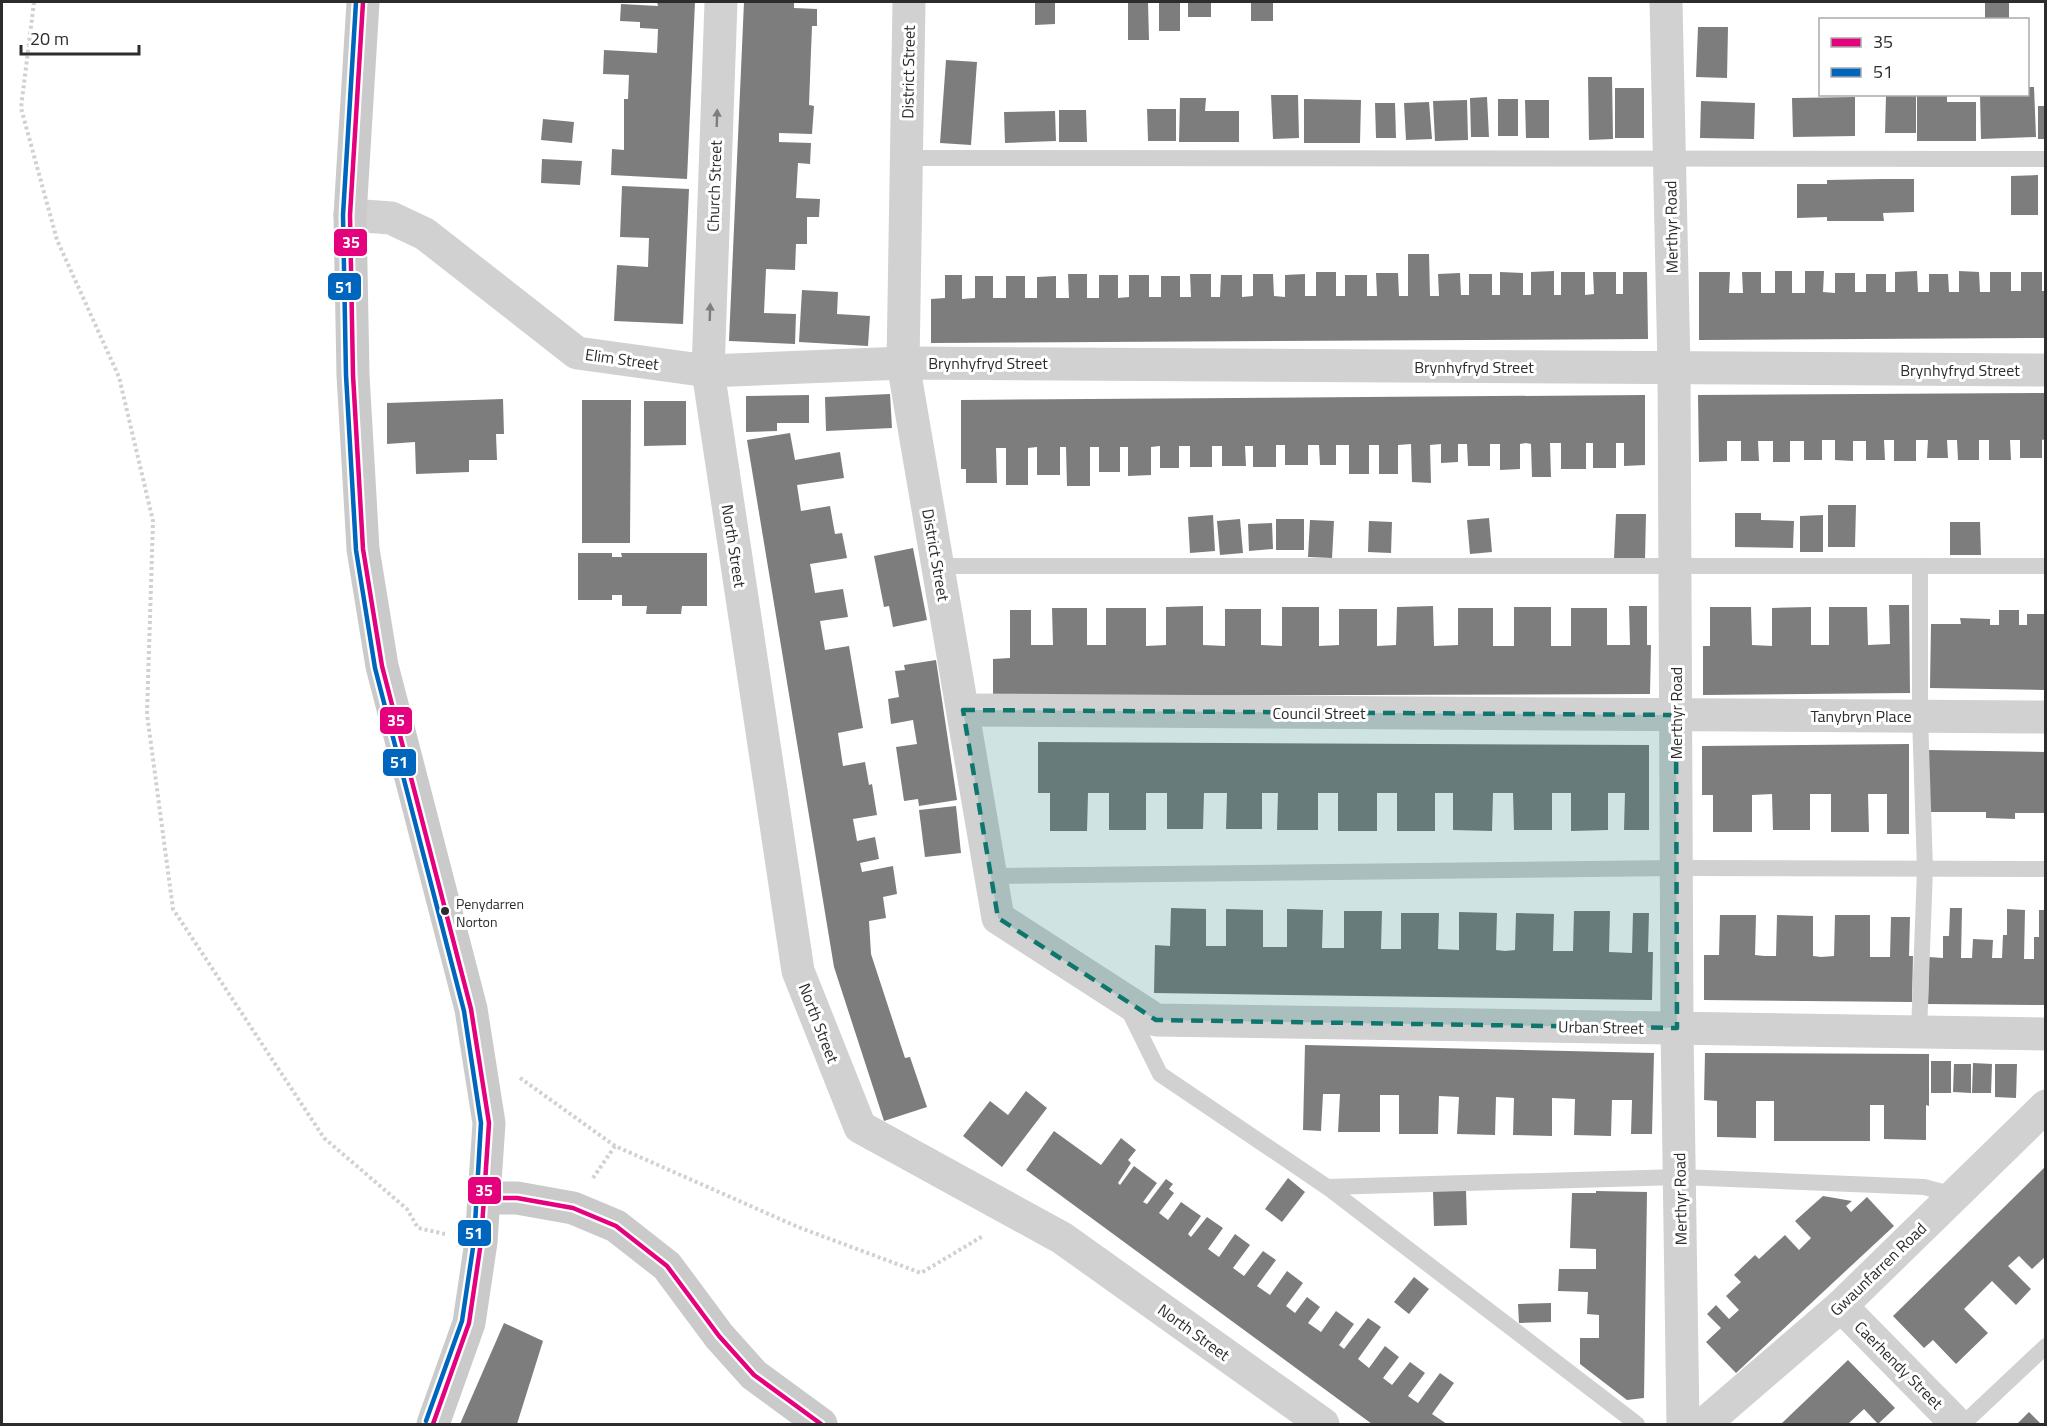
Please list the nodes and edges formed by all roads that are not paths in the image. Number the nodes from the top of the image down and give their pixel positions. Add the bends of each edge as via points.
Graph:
1 (363, 2) edge
2 (721, 2) edge
3 (909, 2) edge
4 (1666, 2) edge
5 (907, 158) junction
6 (1670, 159) junction
7 (2046, 159) edge
8 (350, 215) junction
9 (903, 363) junction
10 (1674, 368) junction
11 (2046, 370) edge
12 (708, 371) junction
13 (938, 566) junction
14 (1675, 566) junction
15 (1920, 566) junction
16 (2046, 566) edge
17 (963, 710) junction
18 (1676, 715) junction
19 (1920, 716) junction
20 (2046, 717) edge
21 (1676, 868) junction
22 (1925, 869) junction
23 (2046, 869) edge
24 (991, 876) junction
25 (1122, 998) junction
26 (1156, 1020) joint
27 (1677, 1028) junction
28 (1919, 1032) junction
29 (2046, 1034) edge
30 (2046, 1106) edge
31 (1680, 1176) junction
32 (1327, 1187) junction
33 (1954, 1195) junction
34 (484, 1198) junction
35 (1841, 1306) junction
36 (2046, 1346) edge
37 (433, 1425) edge
38 (821, 1425) edge
39 (1323, 1425) edge
40 (1638, 1425) edge
41 (1683, 1425) edge
42 (1704, 1425) edge
43 (1957, 1425) edge
44 (1963, 1425) edge

1 - 8 street
12 -> 2 street, Church Street
3 - 5 street, District Street
4 - 6 street, Merthyr Road
5 - 6 lane
5 - 9 street, District Street
6 - 7 lane
6 - 10 street, Merthyr Road
8 - 12 street, Elim Street via 391,218 425,234 577,353
8 - 34 street via 352,375 363,549 382,666 468,998 489,1123
9 - 10 street, Brynhyfryd Street
9 - 12 street, Elim Street
9 - 13 street, District Street
10 - 11 street, Brynhyfryd Street
10 - 14 street, Merthyr Road
12 - 39 street, North Street via 798,971 860,1127 1062,1238
13 - 14 lane
13 - 17 street, District Street
14 - 15 lane
14 - 18 street, Merthyr Road
15 - 16 lane
15 - 19 lane
17 - 18 street, Council Street
17 - 24 street, District Street
18 - 19 street, Tanybryn Place
18 - 21 street, Merthyr Road
19 - 20 street, Tanybryn Place
19 - 22 lane
21 - 22 lane
21 - 24 lane
21 - 27 street, Merthyr Road
22 - 23 lane
22 - 28 lane
24 - 25 street, District Street via 998,918
25 - 26 street, District Street
25 - 32 lane via 1160,1074
26 - 27 street, Urban Street
27 - 28 street, Urban Street
27 - 31 street, Merthyr Road
28 - 29 street, Urban Street
30 - 33 street, Gwaunfarren Road
31 - 32 lane
31 - 33 lane via 1924,1186
31 - 41 street, Merthyr Road
32 - 40 lane
33 - 35 street, Gwaunfarren Road
34 - 37 street via 469,1323
34 - 38 street via 517,1198 573,1208 616,1226 667,1266 719,1336 754,1375
35 - 42 street, Gwaunfarren Road
35 - 43 street, Caerhendy Street
36 - 44 lane

